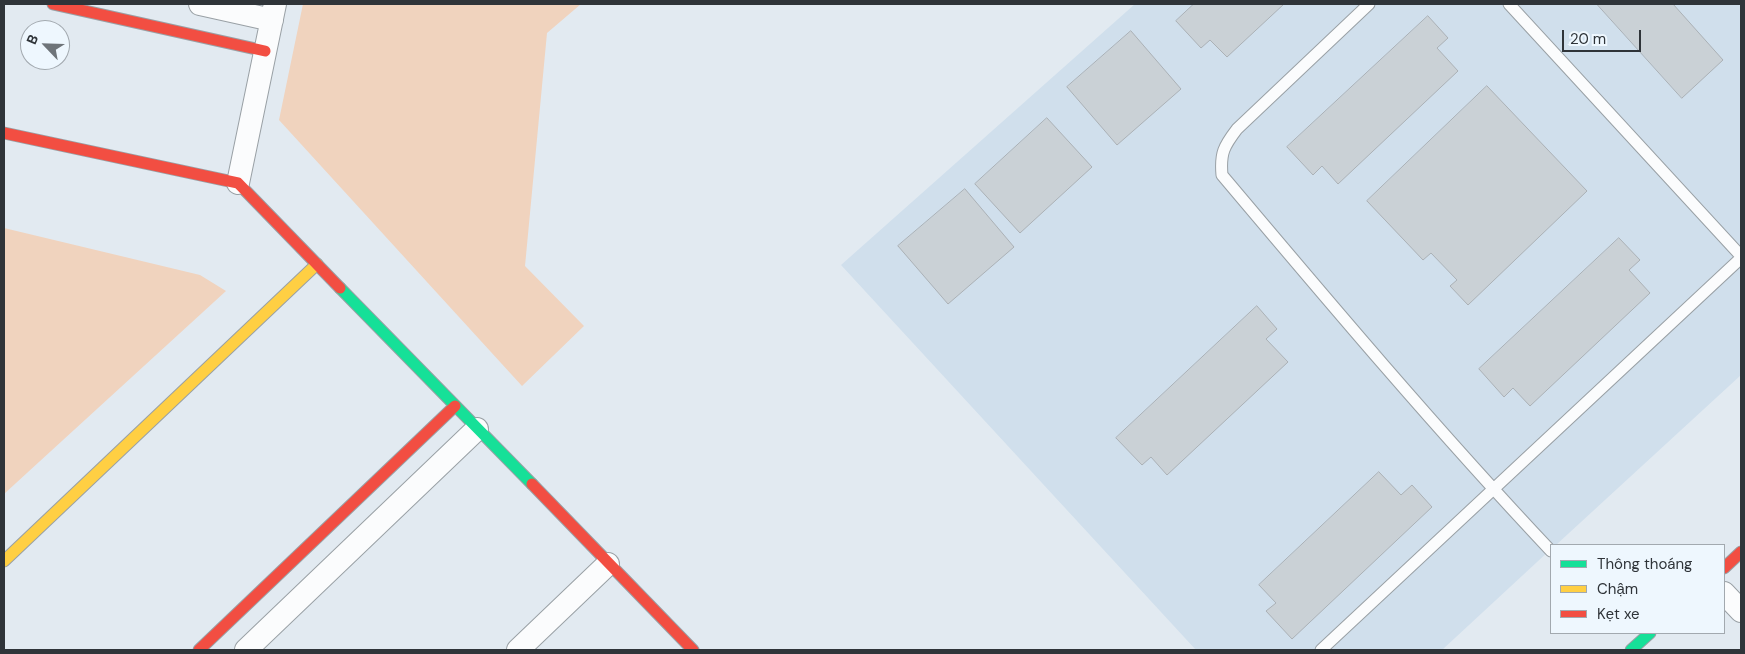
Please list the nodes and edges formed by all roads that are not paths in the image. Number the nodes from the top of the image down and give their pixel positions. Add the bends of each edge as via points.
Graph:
1 (53, 4) edge
2 (200, 4) edge
3 (1369, 4) edge
4 (1509, 4) edge
5 (274, 12) edge
6 (265, 51) junction
7 (4, 133) edge
8 (238, 183) junction
9 (1741, 257) edge
10 (317, 264) junction
11 (455, 406) junction
12 (477, 429) junction
13 (1494, 490) junction
14 (1550, 550) edge
15 (1741, 552) edge
16 (4, 561) edge
17 (608, 564) junction
18 (1725, 567) edge
19 (1725, 594) edge
20 (1741, 611) edge
21 (1636, 637) edge
22 (199, 650) edge
23 (246, 650) edge
24 (518, 650) edge
25 (693, 650) edge
26 (1321, 650) edge
27 (1631, 650) edge

1 - 6 street
2 - 5 street
3 - 13 lane via 1237,129 1225,145 1222,175
4 - 9 lane
5 - 6 street
6 - 8 street
7 - 8 street
8 - 10 street
9 - 13 lane
10 - 11 street
10 - 16 street
11 - 12 street
11 - 22 street
12 - 17 street
12 - 23 street
13 - 14 lane
13 - 26 lane
15 - 18 street
17 - 24 street
17 - 25 street
19 - 20 street
21 - 27 street

